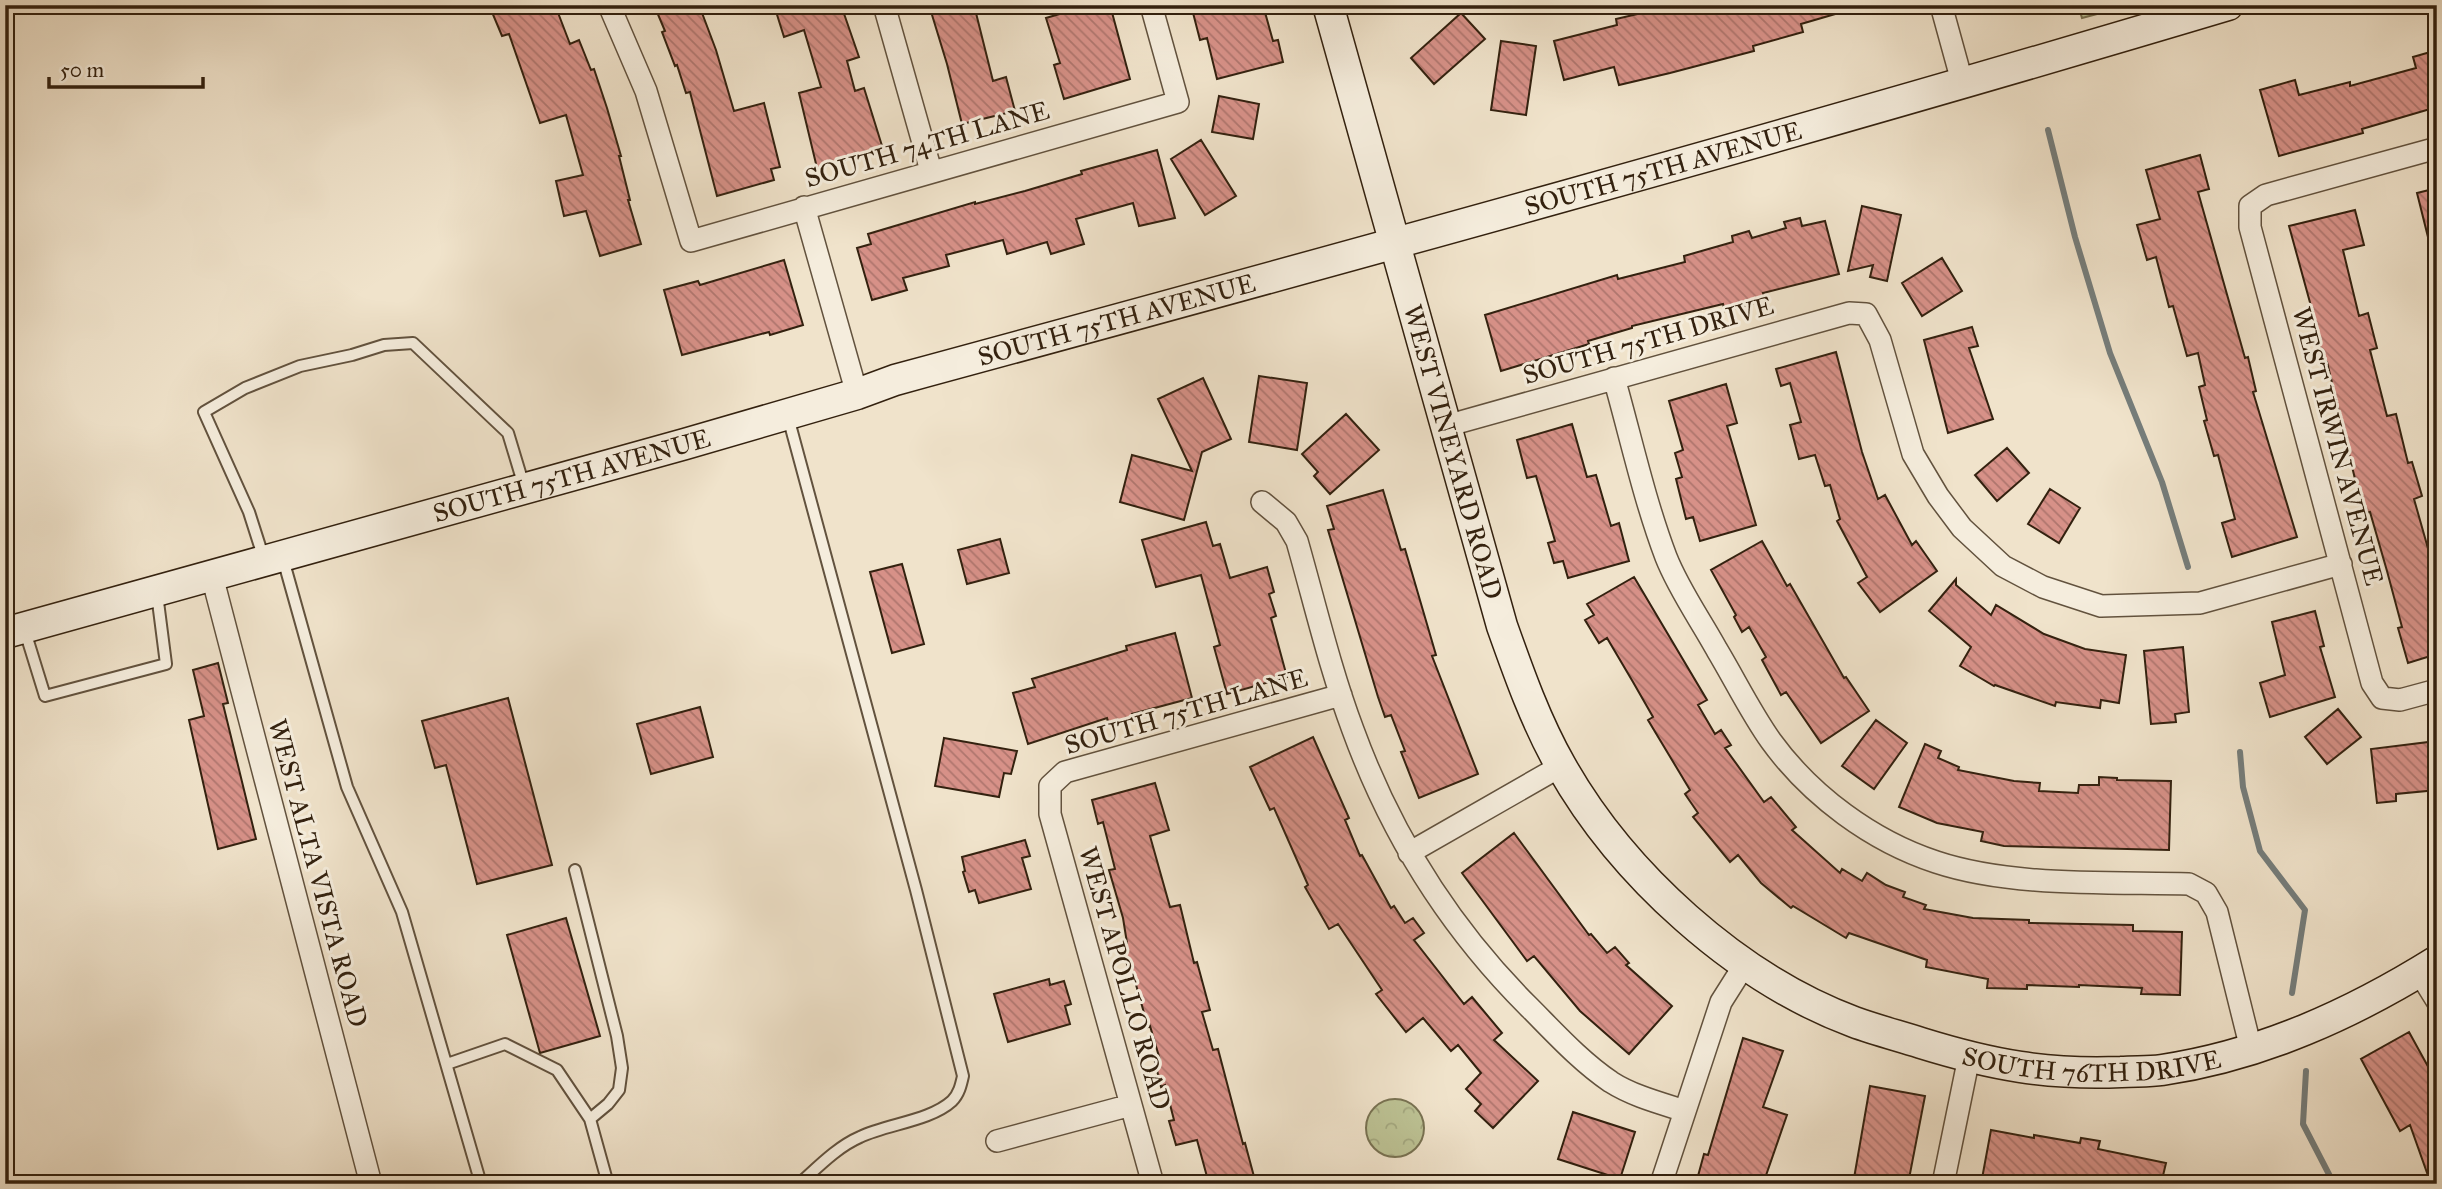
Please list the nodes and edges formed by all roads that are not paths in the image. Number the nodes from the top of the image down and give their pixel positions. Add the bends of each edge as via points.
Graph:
1 (609, 5) edge
2 (884, 5) edge
3 (1151, 5) edge
4 (1328, 5) edge
5 (1941, 5) edge
6 (2228, 5) edge
7 (1963, 85) junction
8 (2437, 148) edge
9 (931, 171) junction
10 (804, 208) junction
11 (1394, 244) junction
12 (1614, 378) junction
13 (857, 394) junction
14 (788, 414) junction
15 (1446, 426) junction
16 (525, 490) junction
17 (1262, 502) dead end
18 (274, 559) junction
19 (2341, 564) junction
20 (212, 576) junction
21 (157, 591) junction
22 (14, 630) edge
23 (2437, 690) edge
24 (1341, 695) junction
25 (1561, 766) junction
26 (1049, 786) joint
27 (1409, 853) junction
28 (575, 870) dead end
29 (1637, 870) joint
30 (1745, 964) junction
31 (2428, 967) edge
32 (2437, 1001) edge
33 (2251, 1049) junction
34 (1969, 1058) junction
35 (447, 1064) junction
36 (1131, 1105) junction
37 (1685, 1111) junction
38 (590, 1119) junction
39 (997, 1141) dead end
40 (371, 1184) edge
41 (481, 1184) edge
42 (608, 1184) edge
43 (799, 1184) edge
44 (1153, 1184) edge
45 (1661, 1184) edge
46 (1943, 1184) edge

1 - 10 street, SOUTH 74TH LANE via 646,92 691,241
2 - 9 street
3 - 9 street, SOUTH 74TH LANE via 1178,102
4 - 11 main road, WEST VINEYARD ROAD
5 - 7 street
6 - 7 main road, SOUTH 75TH AVENUE
7 - 11 main road, SOUTH 75TH AVENUE
8 - 19 street, WEST IRWIN AVENUE via 2266,195 2250,206 2249,227
9 - 10 street, SOUTH 74TH LANE
10 - 13 street
11 - 13 main road, SOUTH 75TH AVENUE
11 - 15 main road, WEST VINEYARD ROAD
12 - 15 street, SOUTH 75TH DRIVE
12 - 19 street, SOUTH 75TH DRIVE via 1849,313 1866,314 1880,340 1913,454 1962,528 2003,566 2043,587 2101,606 2200,603
12 - 33 street via 1657,531 1675,577 1771,741 1795,770 1867,830 1936,862 1987,875 2189,884 2206,893 2217,912
13 - 14 main road, SOUTH 75TH AVENUE
14 - 16 main road, SOUTH 75TH AVENUE
14 - 43 lane via 963,1076 952,1101 937,1111 859,1137
15 - 25 main road, WEST VINEYARD ROAD via 1502,626
16 - 18 main road, SOUTH 75TH AVENUE
16 - 18 lane via 509,433 413,343 384,345 300,366 245,388 204,412
17 - 24 street via 1286,522 1297,541
18 - 20 main road, SOUTH 75TH AVENUE
18 - 35 lane via 347,787 402,912
19 - 23 street, WEST IRWIN AVENUE via 2372,683 2382,698 2400,700
20 - 21 main road, SOUTH 75TH AVENUE
20 - 40 street, WEST ALTA VISTA ROAD
21 - 22 main road, SOUTH 75TH AVENUE
21 - 22 lane via 166,664 44,696
24 - 26 street, SOUTH 75TH LANE via 1065,772
24 - 27 street via 1378,792
25 - 27 street
25 - 29 main road, WEST VINEYARD ROAD
26 - 36 street, WEST APOLLO ROAD via 1050,814
27 - 37 street via 1482,955 1591,1067 1628,1091
28 - 38 lane via 622,1068 619,1090
29 - 30 main road, SOUTH 76TH DRIVE via 1703,934
30 - 34 main road, SOUTH 76TH DRIVE via 1852,1021
30 - 37 street via 1721,1002
31 - 32 street
31 - 33 main road, SOUTH 76TH DRIVE via 2322,1024
33 - 34 main road, SOUTH 76TH DRIVE via 2161,1070 2075,1074
34 - 46 street
35 - 38 lane via 505,1044 557,1070
35 - 41 lane
36 - 39 street
36 - 44 street, WEST APOLLO ROAD
37 - 45 street
38 - 42 lane

